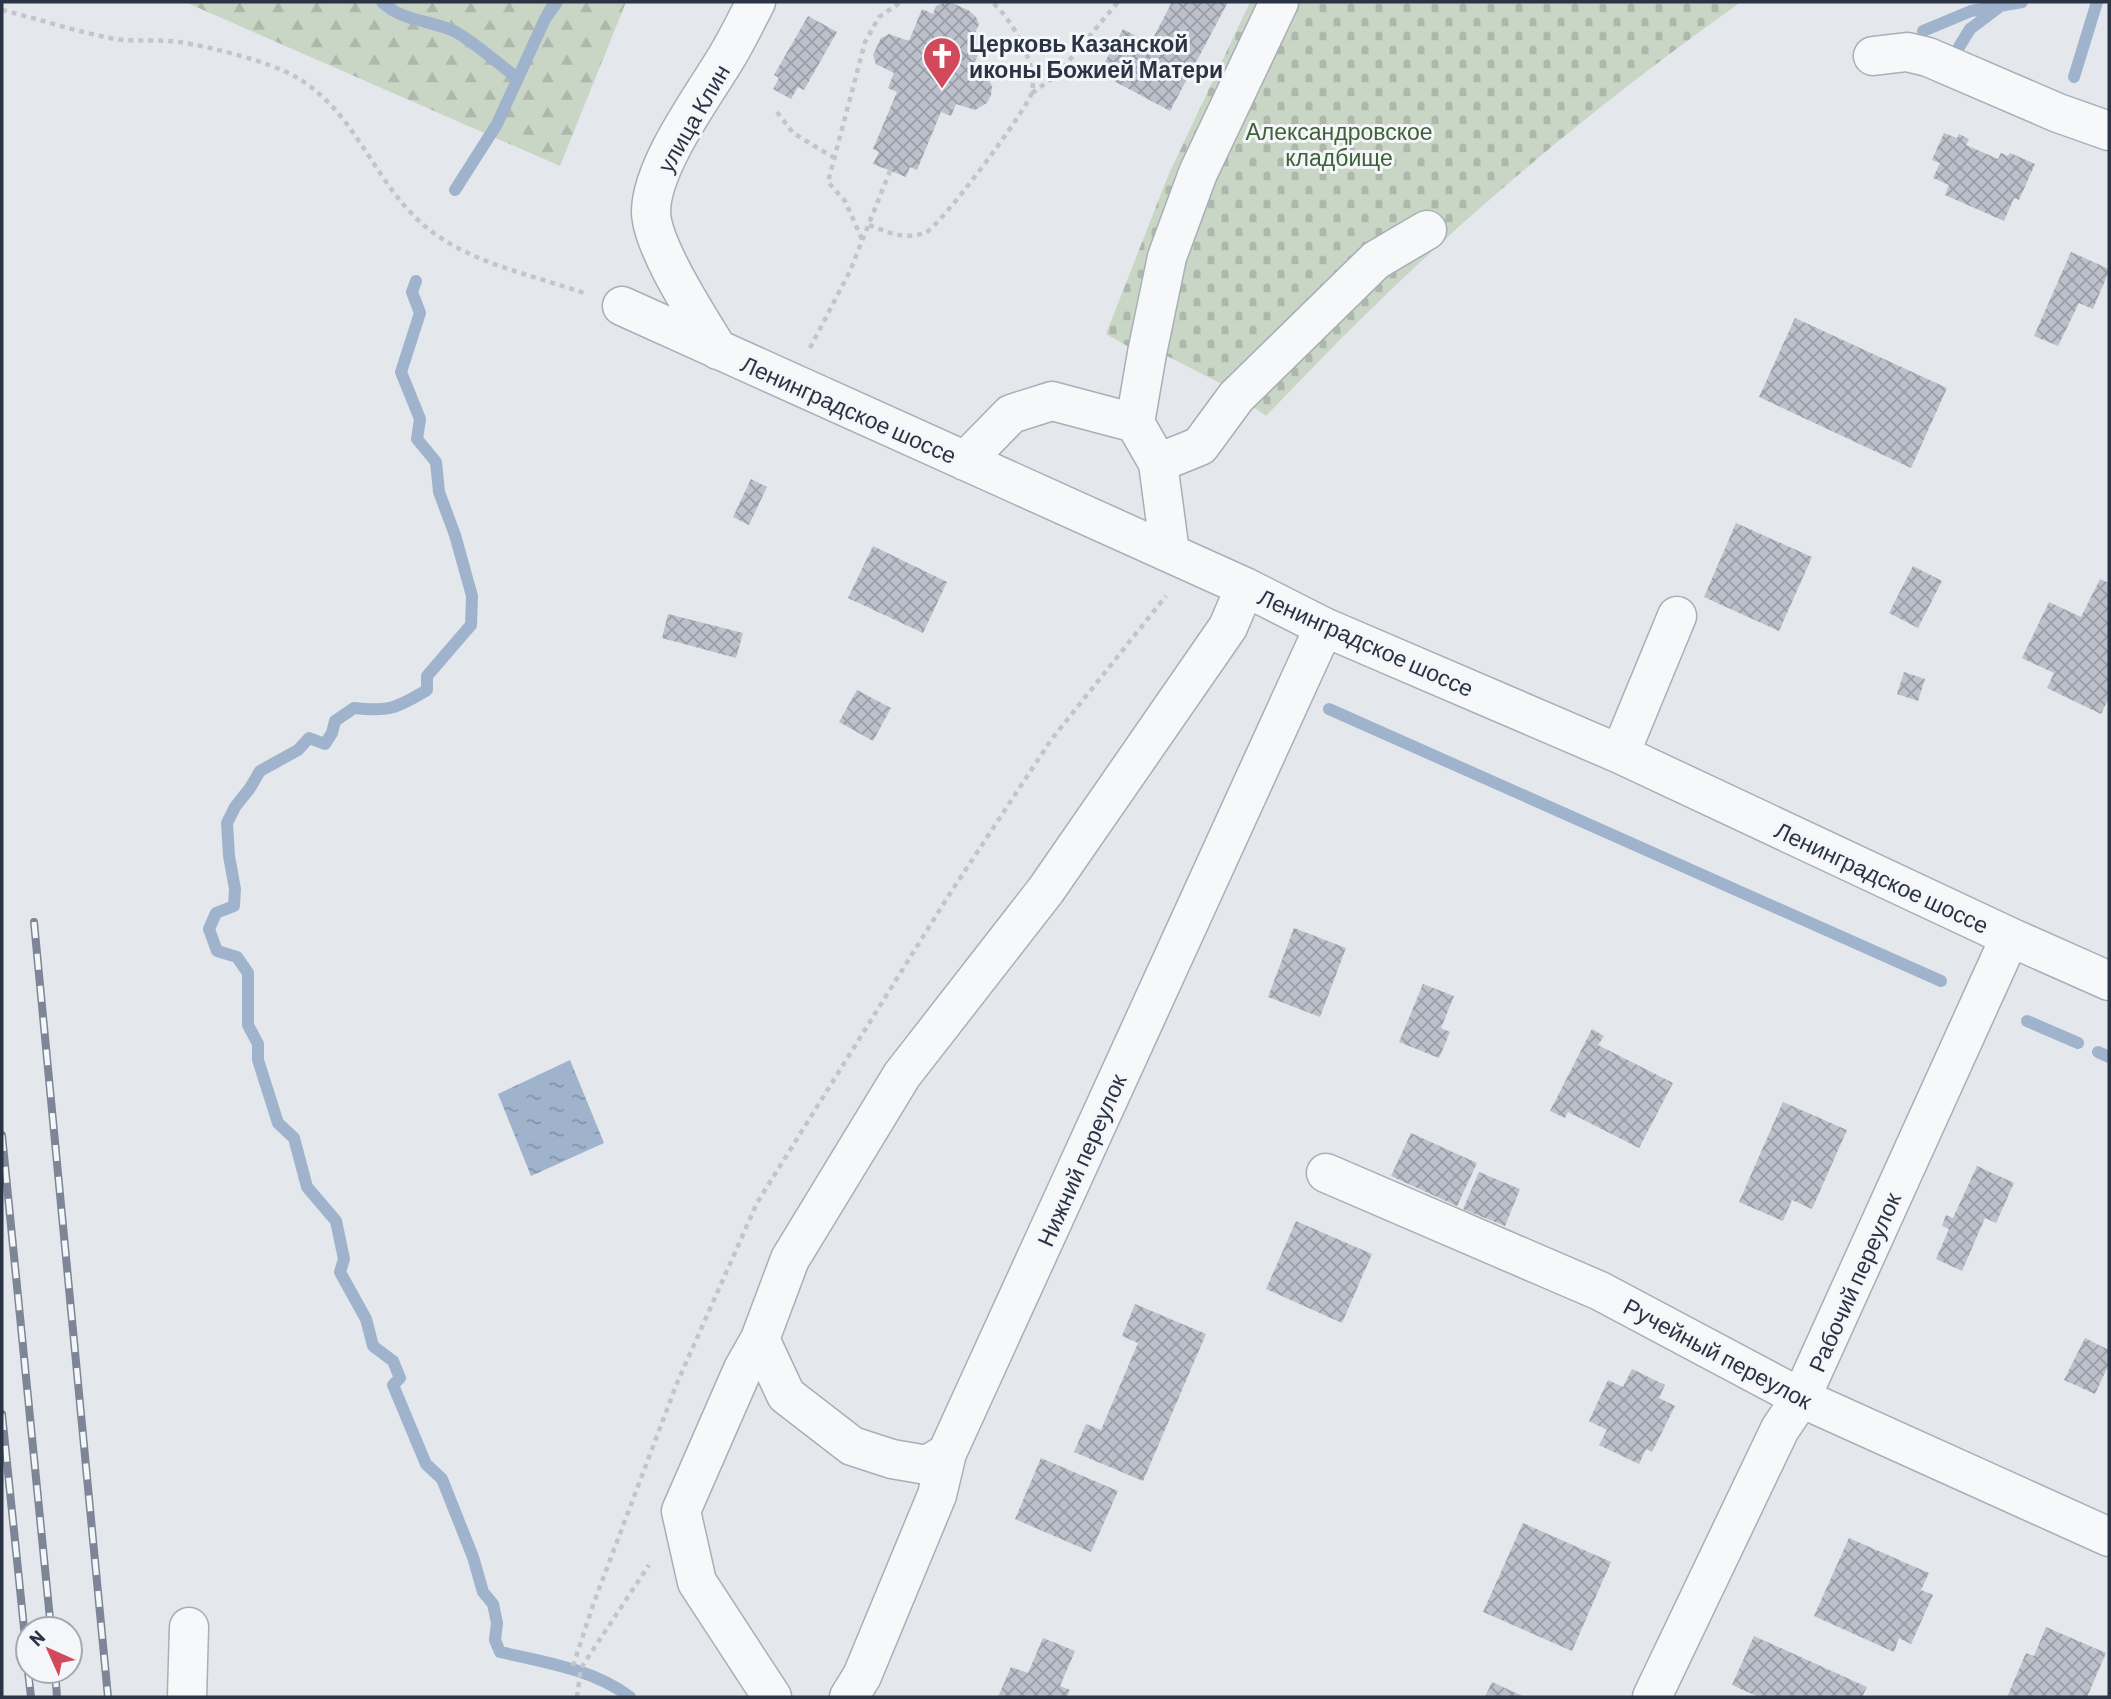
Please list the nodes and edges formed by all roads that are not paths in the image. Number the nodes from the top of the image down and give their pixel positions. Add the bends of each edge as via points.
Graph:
1 (756, 2) edge
2 (1279, 2) edge
3 (1873, 56) dead end
4 (2109, 131) edge
5 (1427, 230) dead end
6 (622, 306) road end
7 (718, 350) junction
8 (1135, 423) junction
9 (965, 461) junction
10 (1158, 463) junction
11 (1170, 553) junction
12 (1245, 587) junction
13 (1677, 617) dead end
14 (1324, 627) junction
15 (1620, 754) junction
16 (2010, 937) junction
17 (2109, 981) edge
18 (1326, 1173) dead end
19 (760, 1339) junction
20 (1801, 1398) junction
21 (947, 1453) junction
22 (2109, 1537) edge
23 (189, 1627) dead end
24 (187, 1697) edge
25 (772, 1697) edge
26 (849, 1697) edge
27 (1652, 1697) edge

1 - 7 street, улица Клин via 671,149 655,184 651,213 677,280
2 - 8 street via 1198,173 1167,257
3 - 4 street via 1907,52 1928,57
5 - 10 street via 1376,260 1237,397 1200,446
6 - 7 street, Ленинградское шоссе
7 - 9 street, Ленинградское шоссе
8 - 9 street via 1052,401 1011,414
8 - 10 street
9 - 11 street, Ленинградское шоссе
10 - 11 street
11 - 12 street, Ленинградское шоссе
12 - 14 street, Ленинградское шоссе
12 - 19 street via 1228,627 1045,890 902,1075 790,1259
13 - 15 street
14 - 15 street, Ленинградское шоссе
14 - 21 street, Нижний переулок
15 - 16 street, Ленинградское шоссе
16 - 17 street, Ленинградское шоссе
16 - 20 street, Рабочий переулок
18 - 20 street, Ручейный переулок via 1600,1291
19 - 21 street via 786,1395 852,1446 927,1465
19 - 25 street via 681,1511 697,1583
20 - 22 street, Ручейный переулок
20 - 27 street, Рабочий переулок via 1780,1429
21 - 26 street, Нижний переулок via 937,1494 862,1676
23 - 24 street

